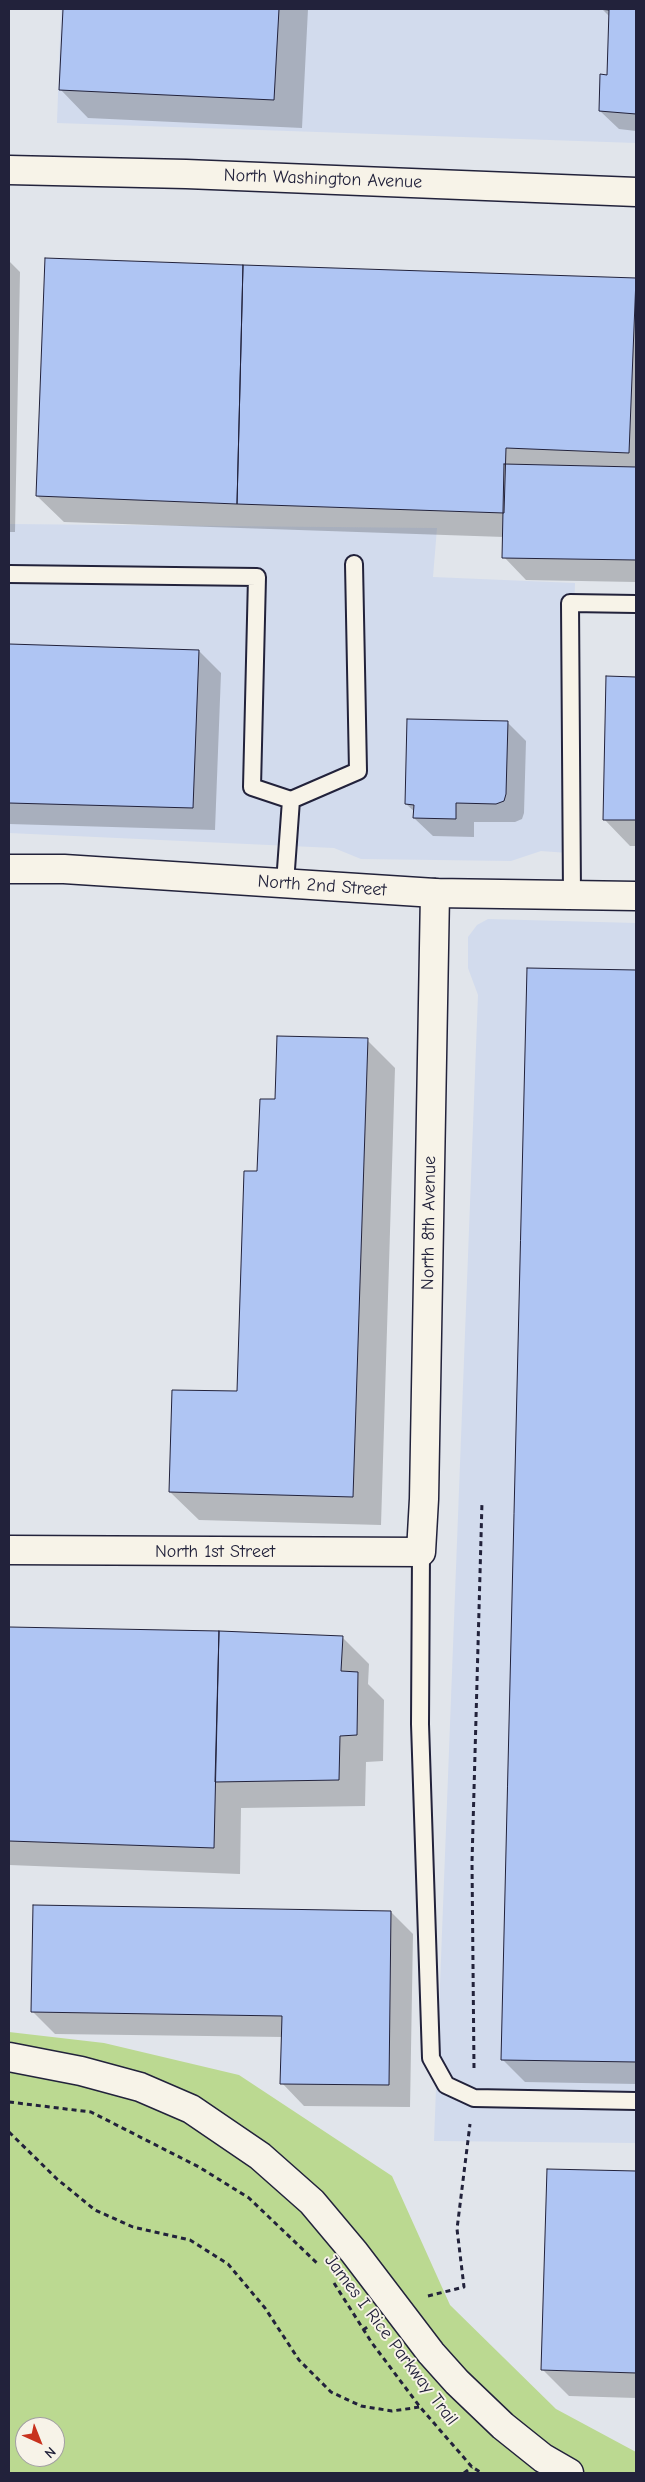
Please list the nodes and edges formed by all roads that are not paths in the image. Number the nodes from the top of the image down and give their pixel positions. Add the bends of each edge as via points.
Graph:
1 (9, 170) edge
2 (636, 192) edge
3 (354, 564) dead end
4 (9, 574) edge
5 (636, 604) edge
6 (291, 800) junction
7 (9, 869) edge
8 (285, 883) junction
9 (435, 893) junction
10 (572, 895) junction
11 (636, 896) edge
12 (9, 1550) edge
13 (421, 1552) junction
14 (9, 2057) edge
15 (636, 2101) edge
16 (569, 2473) edge

1 - 2 street, North Washington Avenue
3 - 6 lane via 358,771
4 - 6 lane via 257,577 252,788
5 - 10 lane via 570,603
6 - 8 lane
7 - 8 street, North 2nd Street via 64,869
8 - 9 street, North 2nd Street
9 - 10 street, North 2nd Street
9 - 13 street, North 8th Avenue
10 - 11 street, North 2nd Street
12 - 13 street, North 1st Street
13 - 15 lane via 420,1744 431,2058 446,2085 474,2098
14 - 16 street via 81,2070 140,2087 191,2109 260,2156 312,2202 457,2382 503,2426 543,2458

